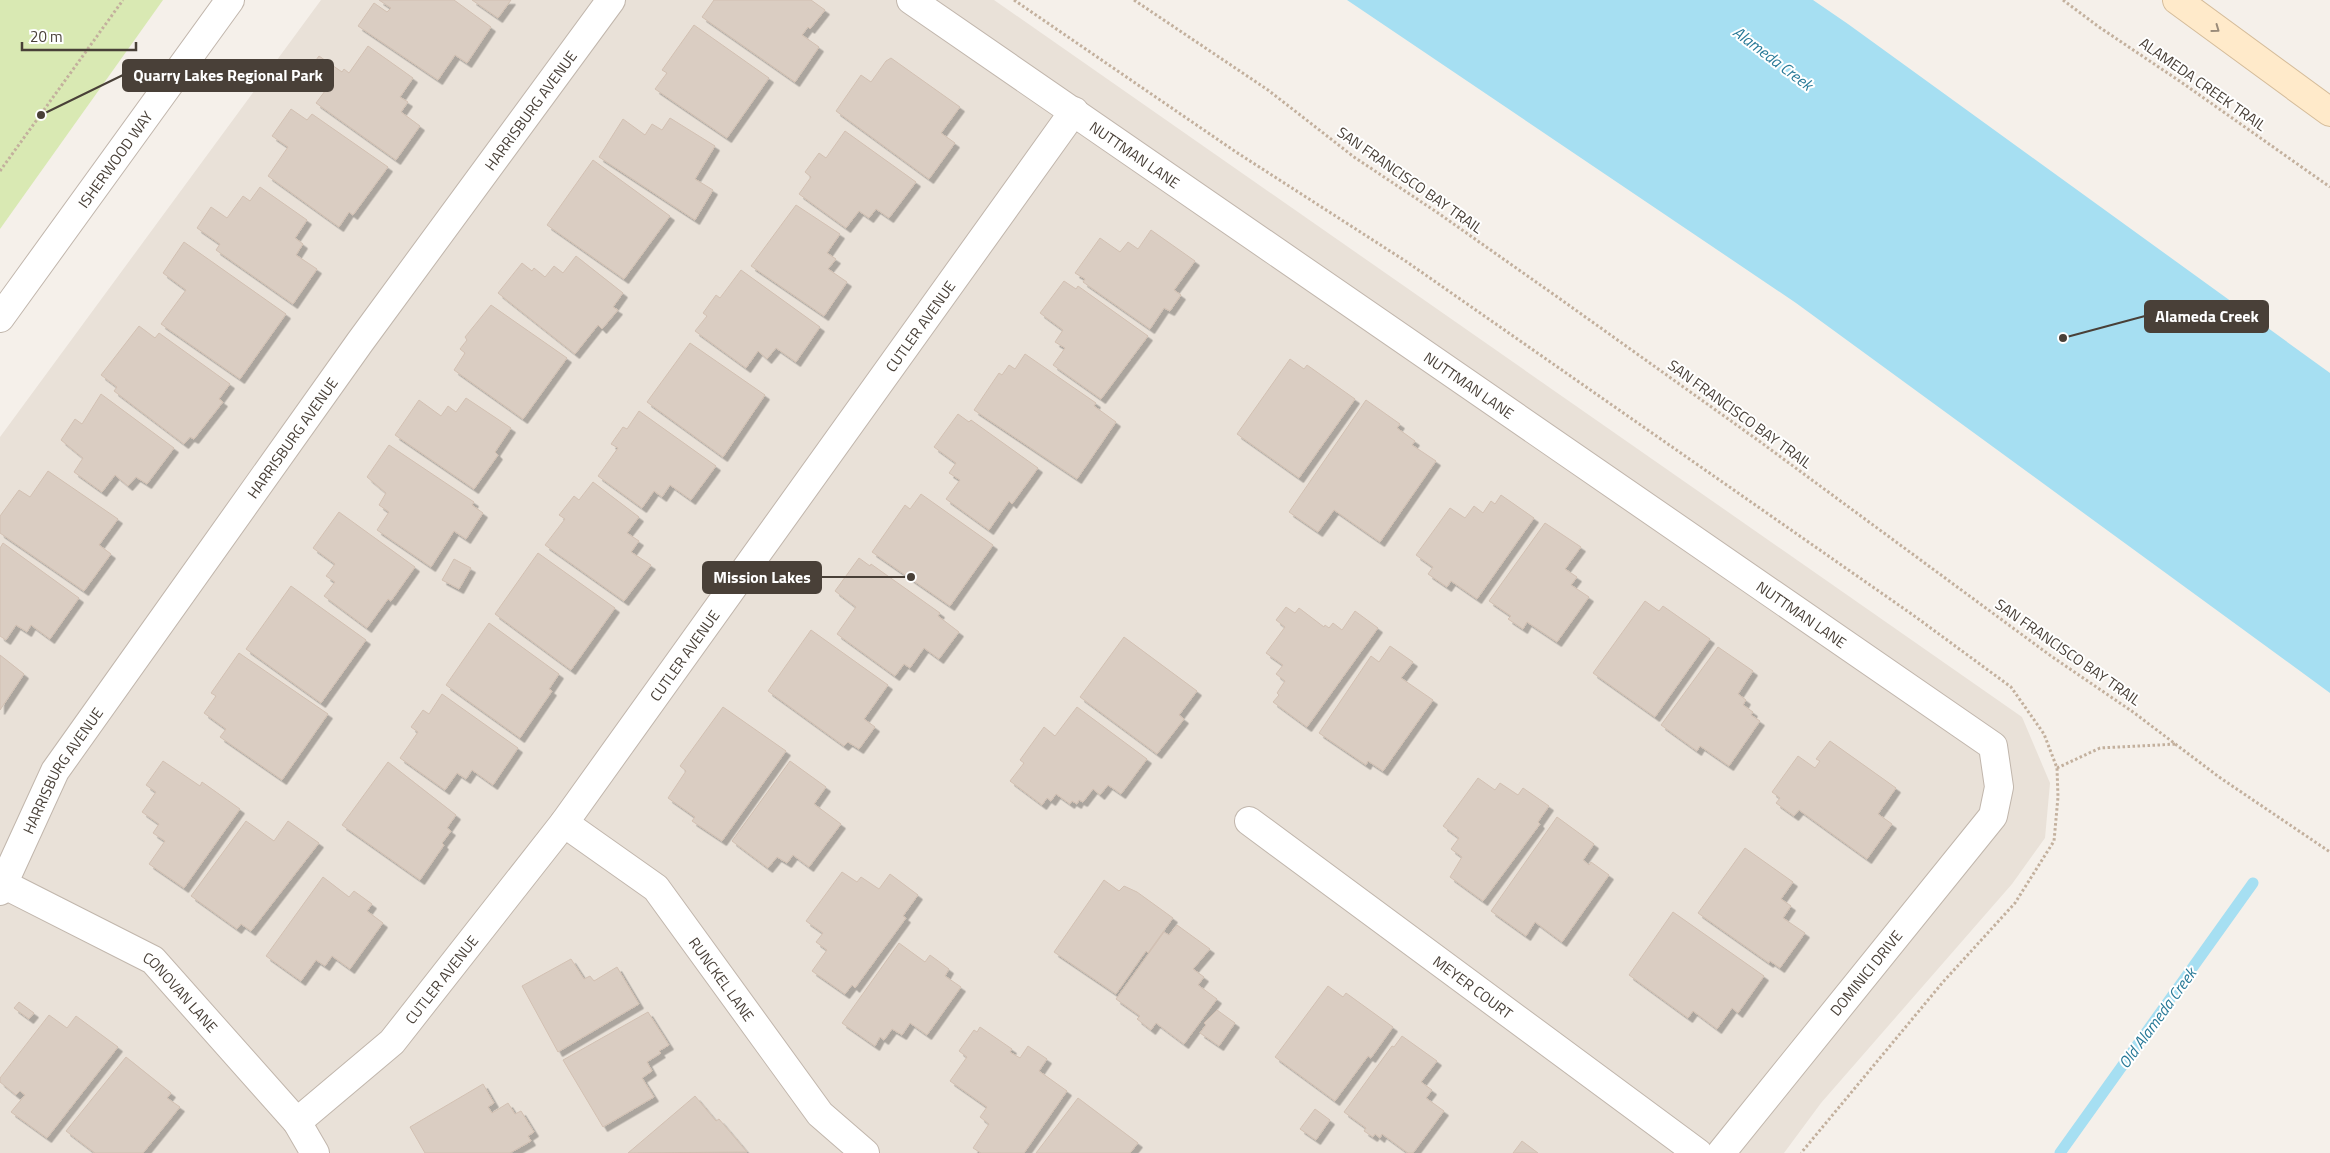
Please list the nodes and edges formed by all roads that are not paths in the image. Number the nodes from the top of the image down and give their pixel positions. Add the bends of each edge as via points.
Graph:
1 (230, 0) edge
2 (611, 0) edge
3 (911, 0) edge
4 (2176, 0) edge
5 (1074, 111) junction
6 (2330, 112) edge
7 (0, 318) edge
8 (1999, 787) joint
9 (1248, 821) dead end
10 (564, 822) junction
11 (2, 887) edge
12 (297, 1122) junction
13 (315, 1153) edge
14 (865, 1153) edge
15 (1698, 1153) edge
16 (1721, 1153) edge

1 - 7 street, ISHERWOOD WAY
2 - 11 street, HARRISBURG AVENUE via 360,342 55,771
3 - 5 street, NUTTMAN LANE
4 -> 6 main road
5 - 8 street, NUTTMAN LANE via 1993,746
5 - 10 street, CUTLER AVENUE
8 - 16 street, DOMINICI DRIVE via 1993,816
9 - 15 street, MEYER COURT
10 - 12 street, CUTLER AVENUE via 392,1042
10 - 14 street, RUNCKEL LANE via 656,888 820,1114
11 - 12 street, CONOVAN LANE via 153,960
12 - 13 street, CONOVAN LANE

